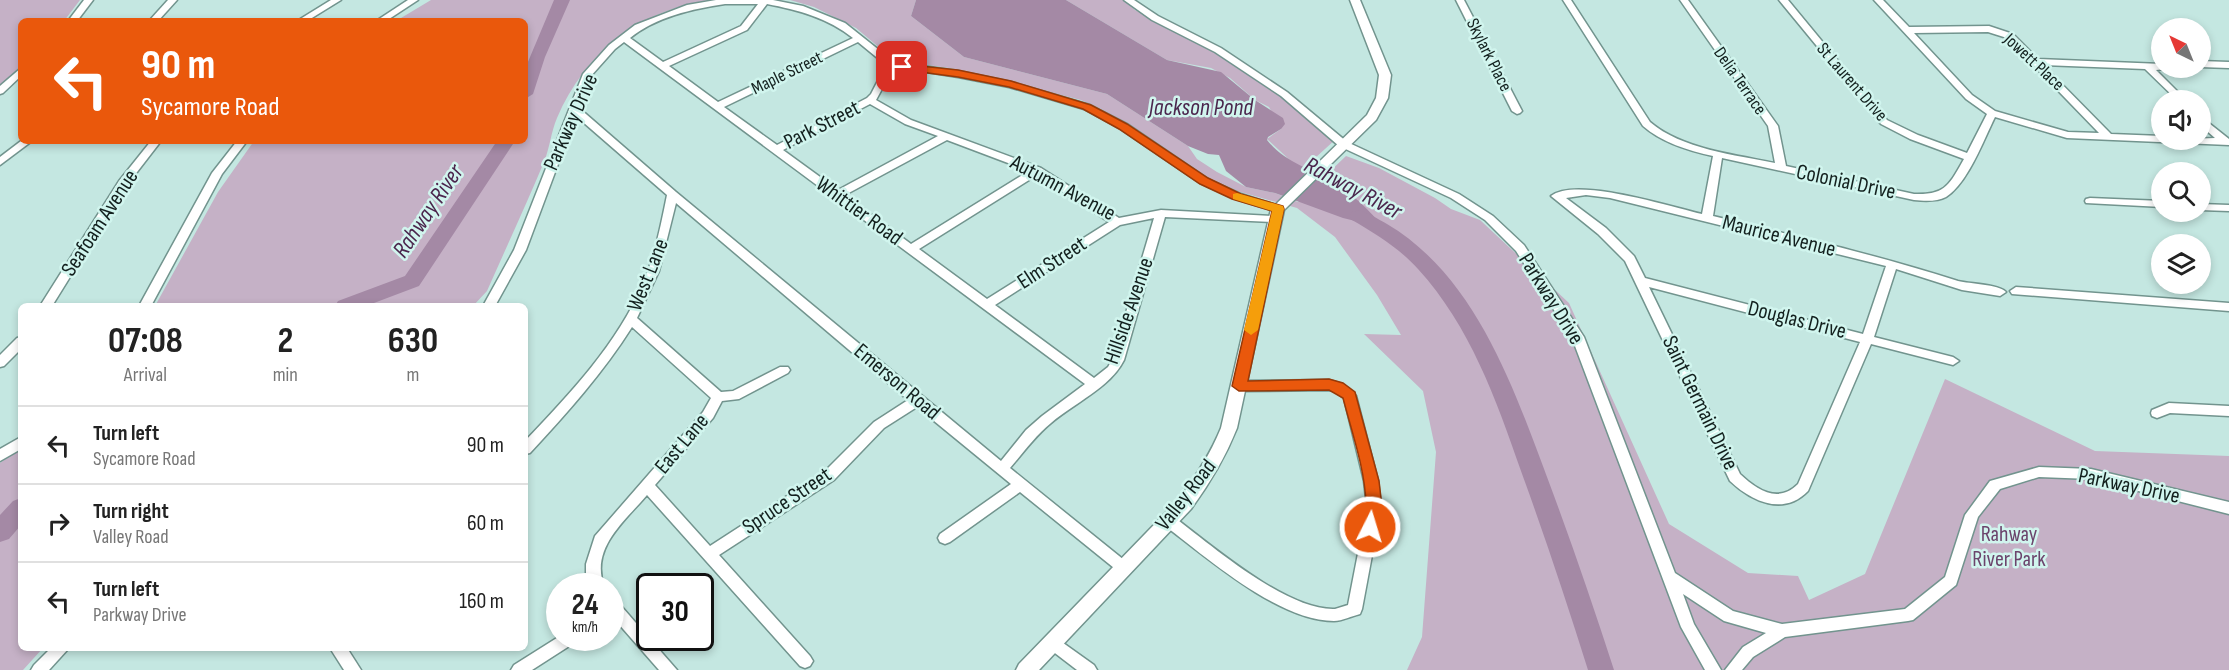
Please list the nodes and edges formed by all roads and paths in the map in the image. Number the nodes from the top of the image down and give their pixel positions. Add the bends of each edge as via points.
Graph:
1 (89, 0) edge
2 (173, 0) edge
3 (337, 0) edge
4 (414, 0) edge
5 (1128, 0) edge
6 (1355, 0) edge
7 (1460, 0) edge
8 (1567, 0) edge
9 (1684, 0) edge
10 (1783, 0) edge
11 (1878, 0) edge
12 (765, 1) edge
13 (74, 18) edge
14 (156, 18) edge
15 (306, 18) edge
16 (385, 18) edge
17 (1905, 30) junction
18 (623, 37) junction
19 (858, 39) junction
20 (2036, 62) junction
21 (891, 64) junction
22 (2211, 64) edge
23 (2229, 65) edge
24 (662, 66) junction
25 (2149, 68) joint
26 (18, 76) edge
27 (2172, 90) edge
28 (0, 91) edge
29 (870, 100) junction
30 (716, 107) junction
31 (573, 108) junction
32 (1517, 111) dead end
33 (1992, 113) junction
34 (2211, 128) edge
35 (946, 136) junction
36 (2108, 137) junction
37 (2151, 139) edge
38 (2211, 141) edge
39 (2227, 142) edge
40 (23, 144) edge
41 (154, 144) edge
42 (240, 144) edge
43 (1343, 144) junction
44 (775, 150) junction
45 (1718, 154) junction
46 (1969, 157) junction
47 (0, 162) edge
48 (1781, 168) junction
49 (1037, 170) junction
50 (672, 194) junction
51 (838, 195) junction
52 (1556, 196) joint
53 (2090, 201) dead end
54 (2151, 204) edge
55 (2211, 207) edge
56 (2229, 208) edge
57 (1279, 210) junction
58 (1161, 213) junction
59 (1707, 218) junction
60 (1117, 222) junction
61 (911, 249) junction
62 (1892, 264) junction
63 (1641, 280) junction
64 (2016, 291) dead end
65 (2000, 292) dead end
66 (48, 303) edge
67 (147, 303) edge
68 (491, 303) edge
69 (987, 305) junction
70 (2229, 307) edge
71 (630, 319) junction
72 (1868, 338) junction
73 (18, 344) edge
74 (1953, 362) dead end
75 (0, 363) edge
76 (784, 370) dead end
77 (1094, 384) junction
78 (1239, 386) junction
79 (718, 397) junction
80 (917, 400) junction
81 (2229, 411) edge
82 (2157, 413) dead end
83 (18, 444) edge
84 (528, 446) edge
85 (0, 456) edge
86 (1002, 469) junction
87 (1021, 484) junction
88 (646, 485) junction
89 (2229, 508) edge
90 (1169, 521) junction
91 (945, 538) dead end
92 (709, 554) junction
93 (1124, 568) junction
94 (592, 573) edge
95 (1669, 577) junction
96 (624, 620) edge
97 (1782, 631) junction
98 (1052, 642) junction
99 (58, 651) edge
100 (340, 651) edge
101 (549, 651) edge
102 (805, 661) dead end
103 (39, 670) edge
104 (353, 670) edge
105 (519, 670) edge
106 (669, 670) edge
107 (1026, 670) edge
108 (1089, 670) edge
109 (1713, 670) edge
110 (1733, 670) edge

1 - 13 street
2 - 14 street
3 - 15 street
4 - 16 street
5 - 43 street, Parkway Drive via 1218,50 1284,94
6 - 43 street via 1385,75 1385,85 1372,117
7 - 32 street, Skylark Place
8 - 45 street, Colonial Drive via 1646,124 1674,141
9 - 48 street, Delia Terrace via 1773,126
10 - 46 street, St Laurent Drive via 1884,122
11 - 17 street
12 - 18 street, Parkway Drive via 725,1 690,7 656,18
12 - 19 street, Parkway Drive via 822,15
12 - 24 street via 744,28
17 - 20 street, Jowett Place via 1996,29 2010,36
17 - 33 street via 1969,98
18 - 24 street, Whittier Road
18 - 31 street, Parkway Drive via 586,76
19 - 21 street, Parkway Drive
19 - 30 street, Maple Street
20 - 25 street
20 - 36 street, Jowett Place
21 - 29 street
21 - 57 street, Parkway Drive via 1011,85 1087,107 1123,126 1204,181
22 - 23 street
24 - 30 street, Whittier Road
25 - 27 street
26 - 28 street
29 - 35 street, Autumn Avenue via 900,118
29 - 44 street, Park Street
30 - 44 street, Whittier Road
31 - 50 street
31 - 68 street, Parkway Drive via 520,250
33 - 36 street via 2067,135
33 - 46 street, Colonial Drive
34 - 39 street
35 - 49 street, Autumn Avenue
35 - 51 street
36 - 37 street
38 - 39 street
40 - 47 street
41 - 66 street, Seafoam Avenue via 123,183
42 - 67 street via 217,173
43 - 57 street
43 - 95 street, Parkway Drive via 1455,196 1489,218 1520,248 1578,337
44 - 51 street, Whittier Road
45 - 48 street, Colonial Drive
45 - 59 street
46 - 48 street, Colonial Drive via 1941,196 1927,198
49 - 60 street, Autumn Avenue
49 - 61 street
50 - 71 street, West Lane via 659,254 644,295
50 - 80 street, Emerson Road
51 - 61 street, Whittier Road
52 - 59 street, Maurice Avenue via 1595,193
52 - 63 street, Saint Germain Drive via 1617,245 1630,258
53 - 54 street
55 - 56 street
57 - 58 street, Autumn Avenue
57 - 78 street, Valley Road
58 - 60 street, Autumn Avenue
58 - 77 street, Hillside Avenue via 1118,360 1113,370
59 - 62 street, Maurice Avenue
60 - 69 street, Elm Street
61 - 69 street, Whittier Road
62 - 65 street, Maurice Avenue via 1962,286
62 - 72 street, Saint Germain Drive
63 - 72 street, Douglas Drive
63 - 72 street, Saint Germain Drive via 1735,477 1763,497 1786,499 1800,493
64 - 70 street
69 - 77 street, Whittier Road
71 - 79 street, East Lane
71 - 84 street, West Lane via 593,374
72 - 74 street, Douglas Drive
73 - 75 street
76 - 79 street via 735,396
77 - 86 street, Hillside Avenue via 1031,434
78 - 90 street, Valley Road via 1229,428 1218,453 1204,479
78 - 90 street via 1329,385 1350,396 1374,507 1355,609 1332,617 1270,595
79 - 88 street, East Lane via 708,415
80 - 86 street, Emerson Road
80 - 92 street, Spruce Street via 879,425 829,476
81 - 82 street via 2169,408
83 - 85 street
86 - 87 street, Emerson Road
87 - 91 street
87 - 93 street, Emerson Road
88 - 92 street
88 - 94 street, East Lane via 600,540
89 - 97 street, Parkway Drive via 2091,474 2039,472 1995,485 1972,515 1951,581 1908,615
90 - 93 street, Valley Road
92 - 102 street
93 - 98 street, Valley Road
95 - 97 street, Parkway Drive via 1729,616
95 - 109 street, Parkway Drive via 1688,627
96 - 106 street
97 - 110 street, Parkway Drive via 1748,652
98 - 107 street, Valley Road
98 - 108 street
99 - 103 street
100 - 104 street
101 - 105 street

